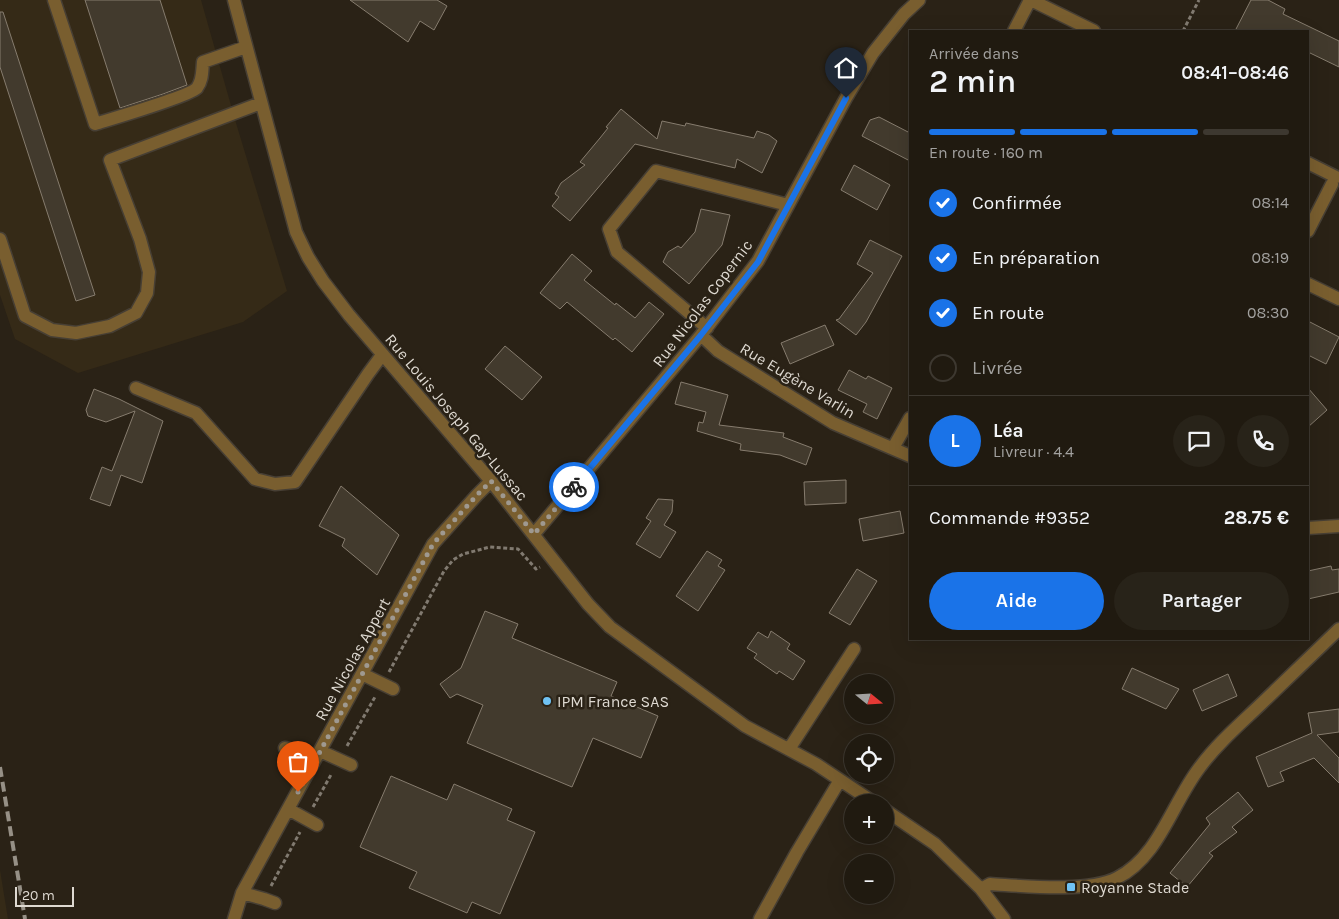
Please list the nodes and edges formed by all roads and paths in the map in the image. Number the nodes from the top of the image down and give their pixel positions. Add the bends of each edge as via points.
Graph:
1 (54, 0) edge
2 (234, 0) edge
3 (919, 0) edge
4 (1030, 0) edge
5 (1199, 0) edge
6 (1015, 30) edge
7 (1092, 30) edge
8 (1184, 30) edge
9 (246, 47) junction
10 (262, 103) junction
11 (1309, 164) edge
12 (1336, 179) edge
13 (788, 205) junction
14 (1309, 230) edge
15 (0, 239) edge
16 (1309, 284) edge
17 (1339, 299) edge
18 (704, 332) junction
19 (382, 355) junction
20 (136, 388) dead end
21 (909, 420) edge
22 (893, 448) junction
23 (909, 456) edge
24 (491, 481) junction
25 (1339, 526) edge
26 (1309, 528) edge
27 (534, 534) junction
28 (518, 549) dead end
29 (1339, 629) edge
30 (854, 649) dead end
31 (362, 674) junction
32 (387, 686) junction
33 (285, 748) dead end
34 (789, 749) junction
35 (318, 754) junction
36 (345, 763) junction
37 (840, 780) junction
38 (861, 794) edge
39 (288, 809) junction
40 (894, 816) edge
41 (312, 822) junction
42 (981, 889) junction
43 (242, 893) junction
44 (270, 901) joint
45 (234, 919) edge
46 (760, 919) edge
47 (1004, 919) edge

1 - 9 street via 96,124 196,90 202,80 203,62
2 - 9 street, Rue Louis Joseph Gay-Lussac
3 - 13 street, Rue Nicolas Copernic via 872,53
4 - 6 street
4 - 7 street
5 - 8 path
9 - 10 street, Rue Louis Joseph Gay-Lussac
10 - 15 street via 110,160 149,272 147,293 136,313 119,322 76,333 52,330 25,316
10 - 19 street, Rue Louis Joseph Gay-Lussac via 296,232 323,281
11 - 12 street
12 - 14 street
13 - 18 street, Rue Nicolas Copernic via 758,262
13 - 18 street, Rue Eugène Varlin via 656,171 609,229 617,252
16 - 17 street
18 - 22 street, Rue Eugène Varlin via 718,351 832,423
18 - 27 street, Rue Nicolas Copernic
19 - 20 street via 295,482 275,484 255,479 196,412
19 - 24 street, Rue Louis Joseph Gay-Lussac
21 - 22 street
22 - 23 street, Rue Eugène Varlin
24 - 27 street, Rue Louis Joseph Gay-Lussac
24 - 31 street, Rue Nicolas Appert via 433,544
25 - 26 street
27 - 34 street, Rue Louis Joseph Gay-Lussac via 610,627 745,726
28 - 32 path via 490,547 453,560
29 - 42 street via 1224,739 1199,768 1152,847 1132,869 1095,885 990,884
30 - 34 street
31 - 32 street
31 - 35 street, Rue Nicolas Appert
32 - 36 path
33 - 35 street
34 - 37 street, Rue Louis Joseph Gay-Lussac
35 - 36 street
35 - 39 street, Rue Nicolas Appert
36 - 41 path
37 - 38 street, Rue Louis Joseph Gay-Lussac
37 - 46 street
39 - 41 street
39 - 43 street, Rue Nicolas Appert
40 - 42 street via 935,844
41 - 44 path
42 - 47 street
43 - 44 street
43 - 45 street, Rue Nicolas Appert

